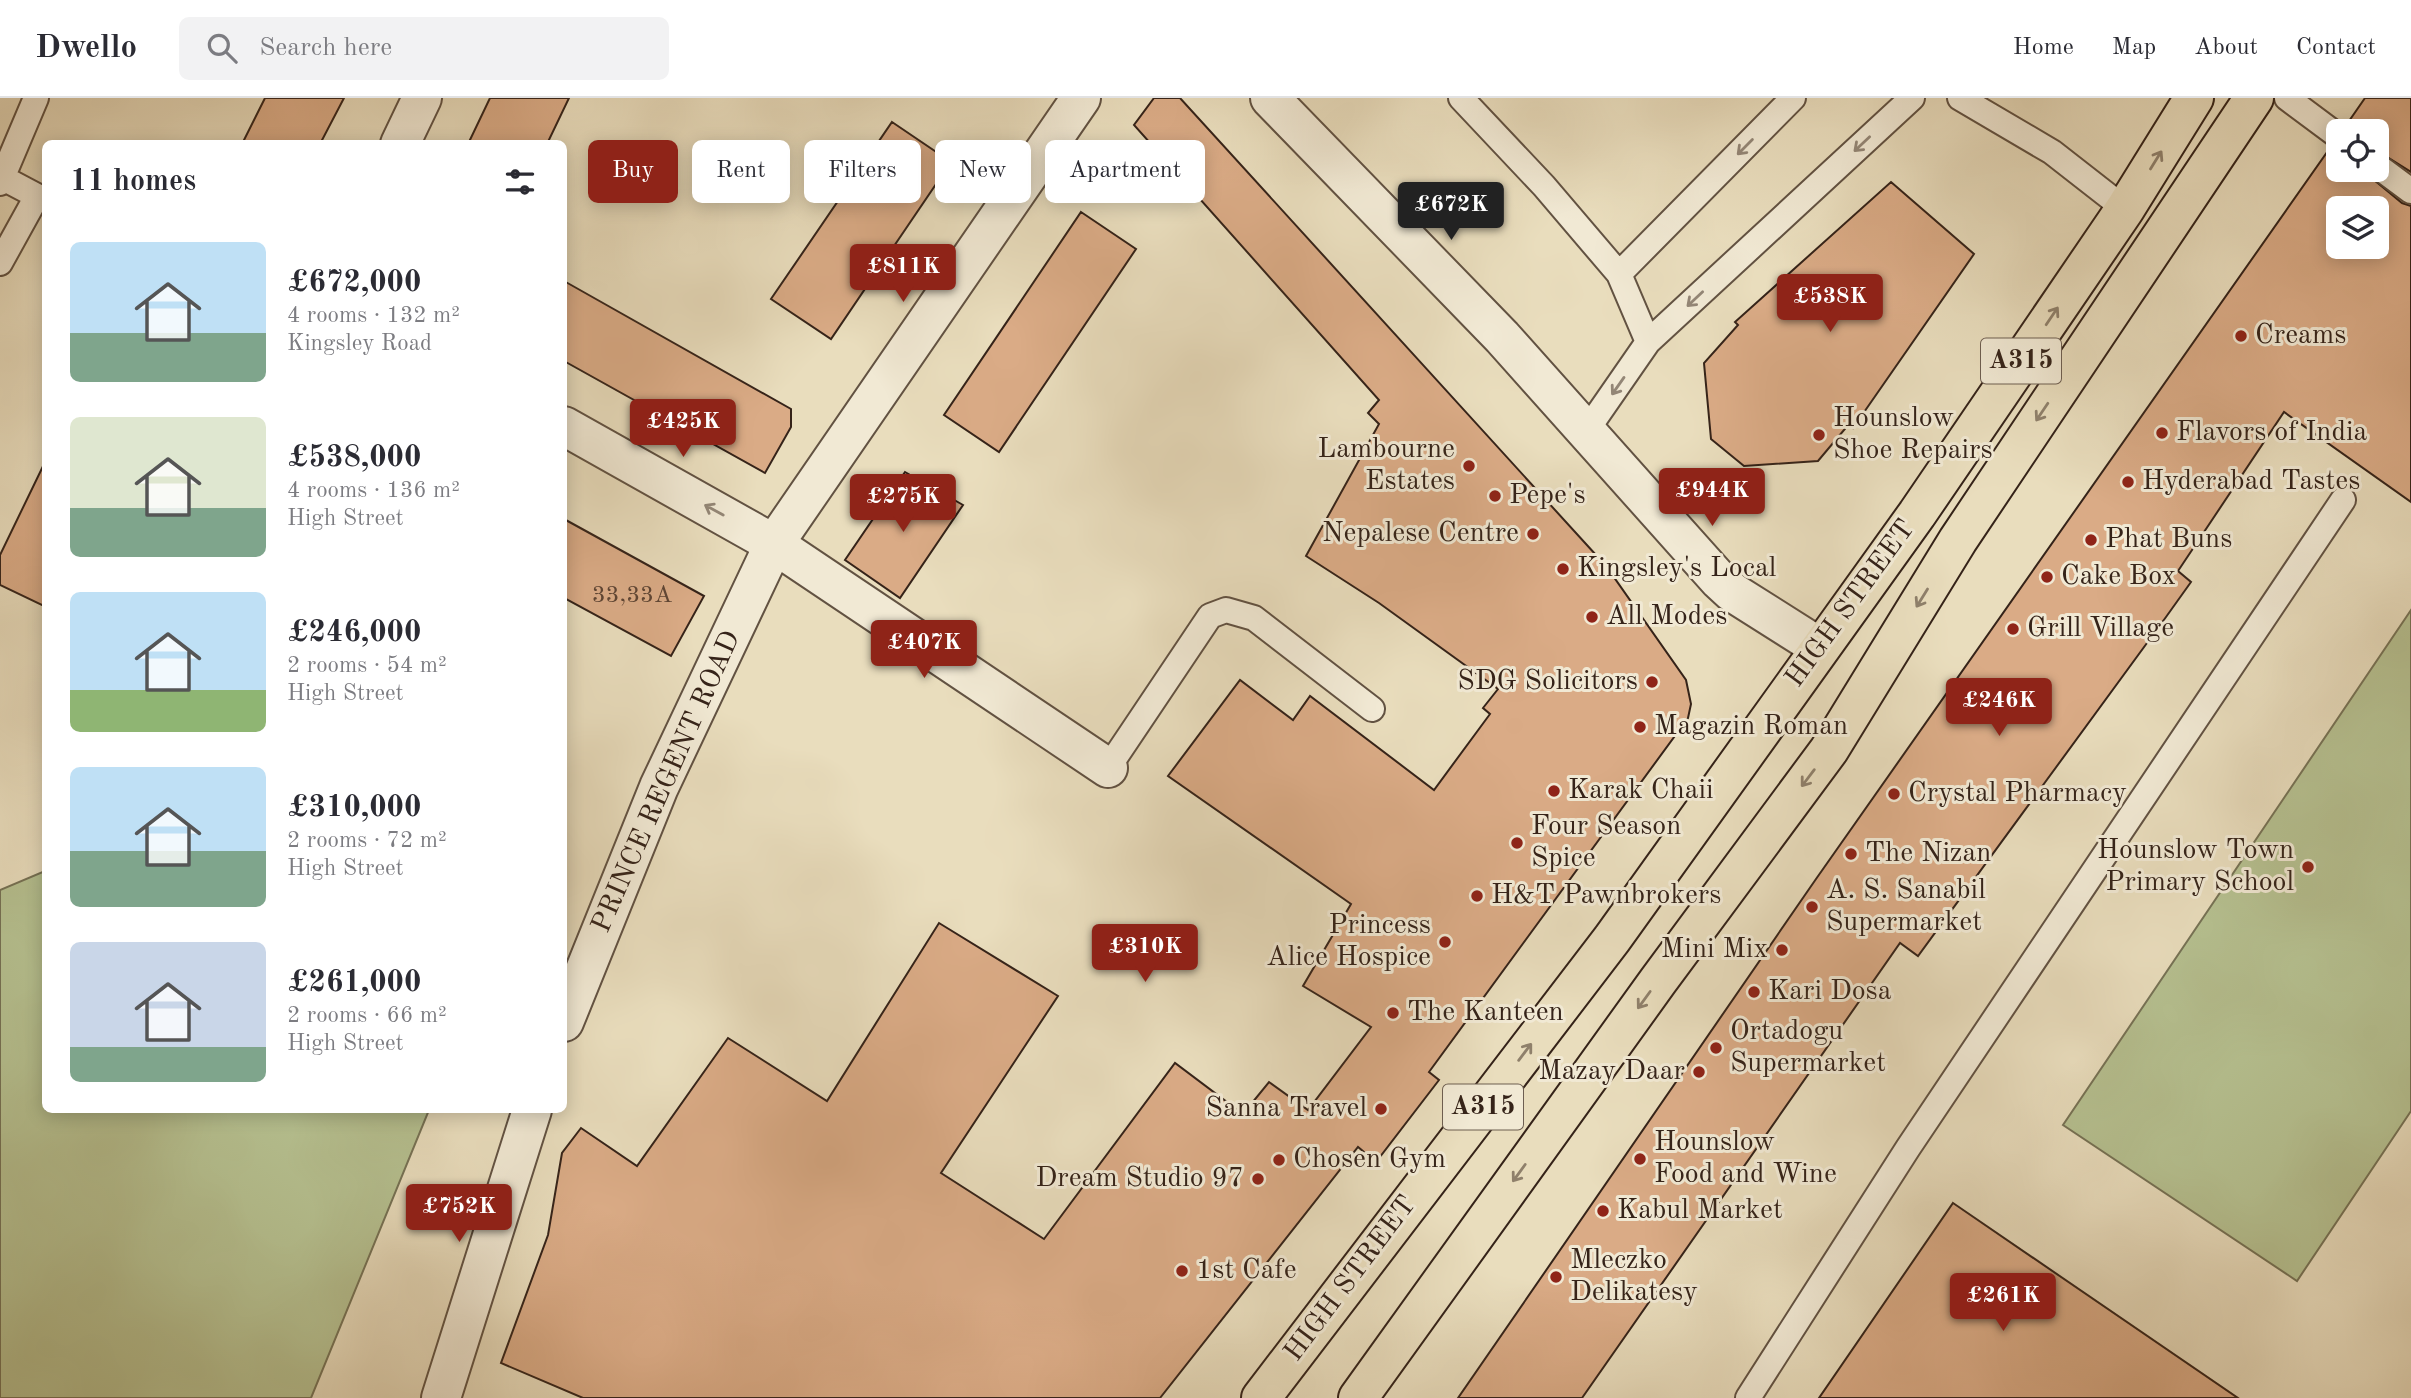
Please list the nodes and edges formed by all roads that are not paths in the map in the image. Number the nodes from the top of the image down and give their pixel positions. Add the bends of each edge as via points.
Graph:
1 (36, 98) edge
2 (422, 98) edge
3 (1081, 98) edge
4 (1270, 98) edge
5 (1461, 98) edge
6 (1793, 98) edge
7 (1912, 98) edge
8 (1960, 98) edge
9 (2194, 98) edge
10 (2254, 98) edge
11 (2287, 98) edge
12 (2326, 127) edge
13 (402, 140) edge
14 (2389, 175) edge
15 (1, 181) edge
16 (2411, 191) edge
17 (2125, 209) junction
18 (2161, 232) junction
19 (0, 263) edge
20 (1619, 274) junction
21 (1648, 342) junction
22 (567, 428) edge
23 (1587, 430) junction
24 (2343, 500) dead end
25 (774, 544) junction
26 (1819, 647) junction
27 (1871, 679) junction
28 (1372, 709) dead end
29 (1108, 768) joint
30 (567, 1015) edge
31 (531, 1113) edge
32 (444, 1397) edge
33 (1261, 1398) edge
34 (1358, 1398) edge
35 (1748, 1398) edge

1 - 15 lane
2 - 13 street
3 - 25 street, PRINCE REGENT ROAD
4 - 23 street
5 - 20 lane
6 -> 20 lane
7 -> 21 lane
8 - 17 lane via 2052,152
17 -> 9 main road, HIGH STREET / A315
10 - 18 main road, HIGH STREET / A315
11 - 12 lane
14 - 16 lane
15 - 19 lane via 37,196
17 - 18 main road
26 -> 17 main road, HIGH STREET / A315 via 1917,514
18 -> 27 main road, HIGH STREET / A315
20 - 21 lane
21 -> 23 lane
25 -> 22 street
23 - 26 street via 1725,586
24 - 35 lane via 1908,1148
25 - 29 street
25 - 30 street, PRINCE REGENT ROAD via 659,787
26 - 27 main road
33 -> 26 main road, HIGH STREET / A315 via 1612,939
27 -> 34 main road, HIGH STREET / A315 via 1829,750
28 - 29 lane via 1254,618 1226,610 1210,616
31 - 32 street

